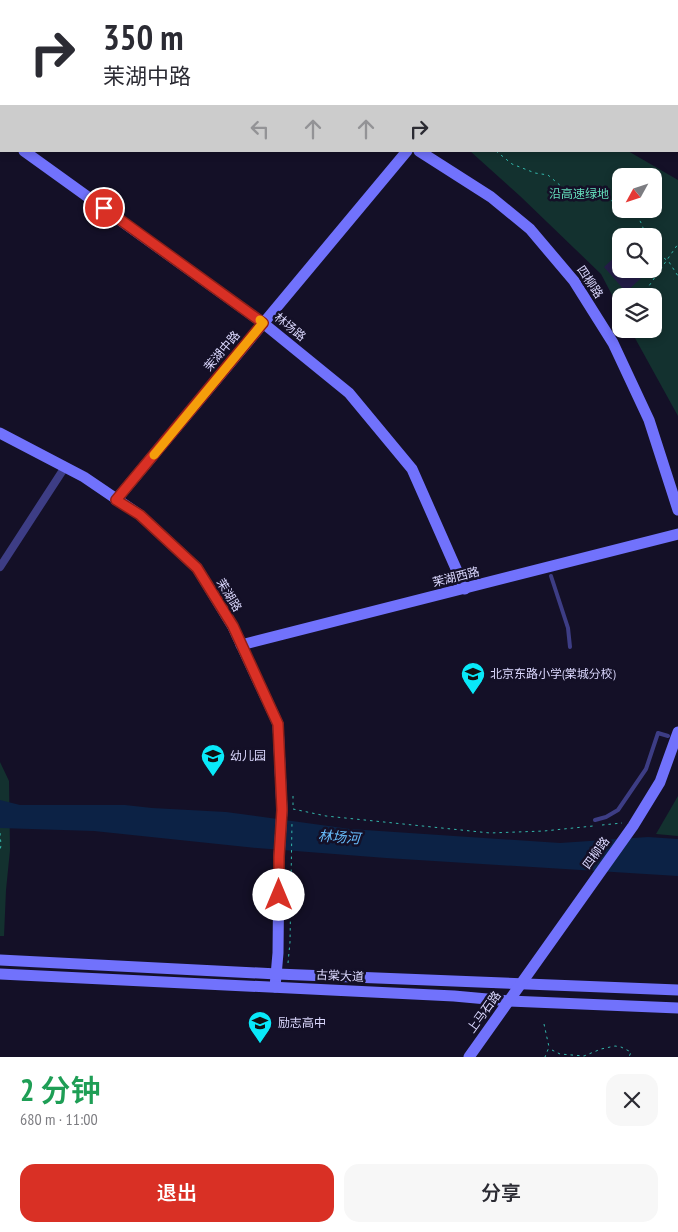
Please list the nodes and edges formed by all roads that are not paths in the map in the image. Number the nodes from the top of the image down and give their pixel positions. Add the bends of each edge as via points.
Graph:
1 (25, 152) edge
2 (406, 152) edge
3 (421, 152) edge
4 (263, 323) junction
5 (0, 434) edge
6 (65, 467) junction
7 (116, 500) junction
8 (678, 510) edge
9 (678, 534) edge
10 (0, 567) edge
11 (551, 576) dead end
12 (465, 589) junction
13 (241, 645) junction
14 (570, 647) dead end
15 (673, 734) edge
16 (596, 820) dead end
17 (0, 960) edge
18 (0, 974) edge
19 (276, 974) junction
20 (522, 982) junction
21 (275, 987) junction
22 (678, 990) edge
23 (509, 1001) junction
24 (678, 1008) edge
25 (469, 1057) edge

1 - 4 street, 林场路
2 - 4 street, 茉湖中路
3 - 8 street, 四柳路 via 491,196 530,229 574,281 613,343 649,420
4 - 7 street, 茉湖中路
4 - 12 street, 林场路 via 349,394 412,469
5 - 6 street, 茉湖路
6 - 7 street, 茉湖路
6 - 10 street
7 - 13 street, 茉湖路 via 140,515 197,568
9 - 12 street, 茉湖西路
11 - 14 lane via 568,628
12 - 13 street, 茉湖西路
13 - 19 street, 茉湖路 via 278,724 289,811 279,857
15 - 16 lane via 658,733 646,769 618,810
15 - 20 street, 四柳路 via 660,782
17 - 19 street, 古棠大道
18 - 21 street, 古棠大道
19 - 20 street, 古棠大道
19 - 21 street, 茉湖路
20 - 22 street, 古棠大道
20 - 23 street, 上马石路
21 - 23 street, 古棠大道
23 - 24 street, 古棠大道
23 - 25 street, 上马石路

